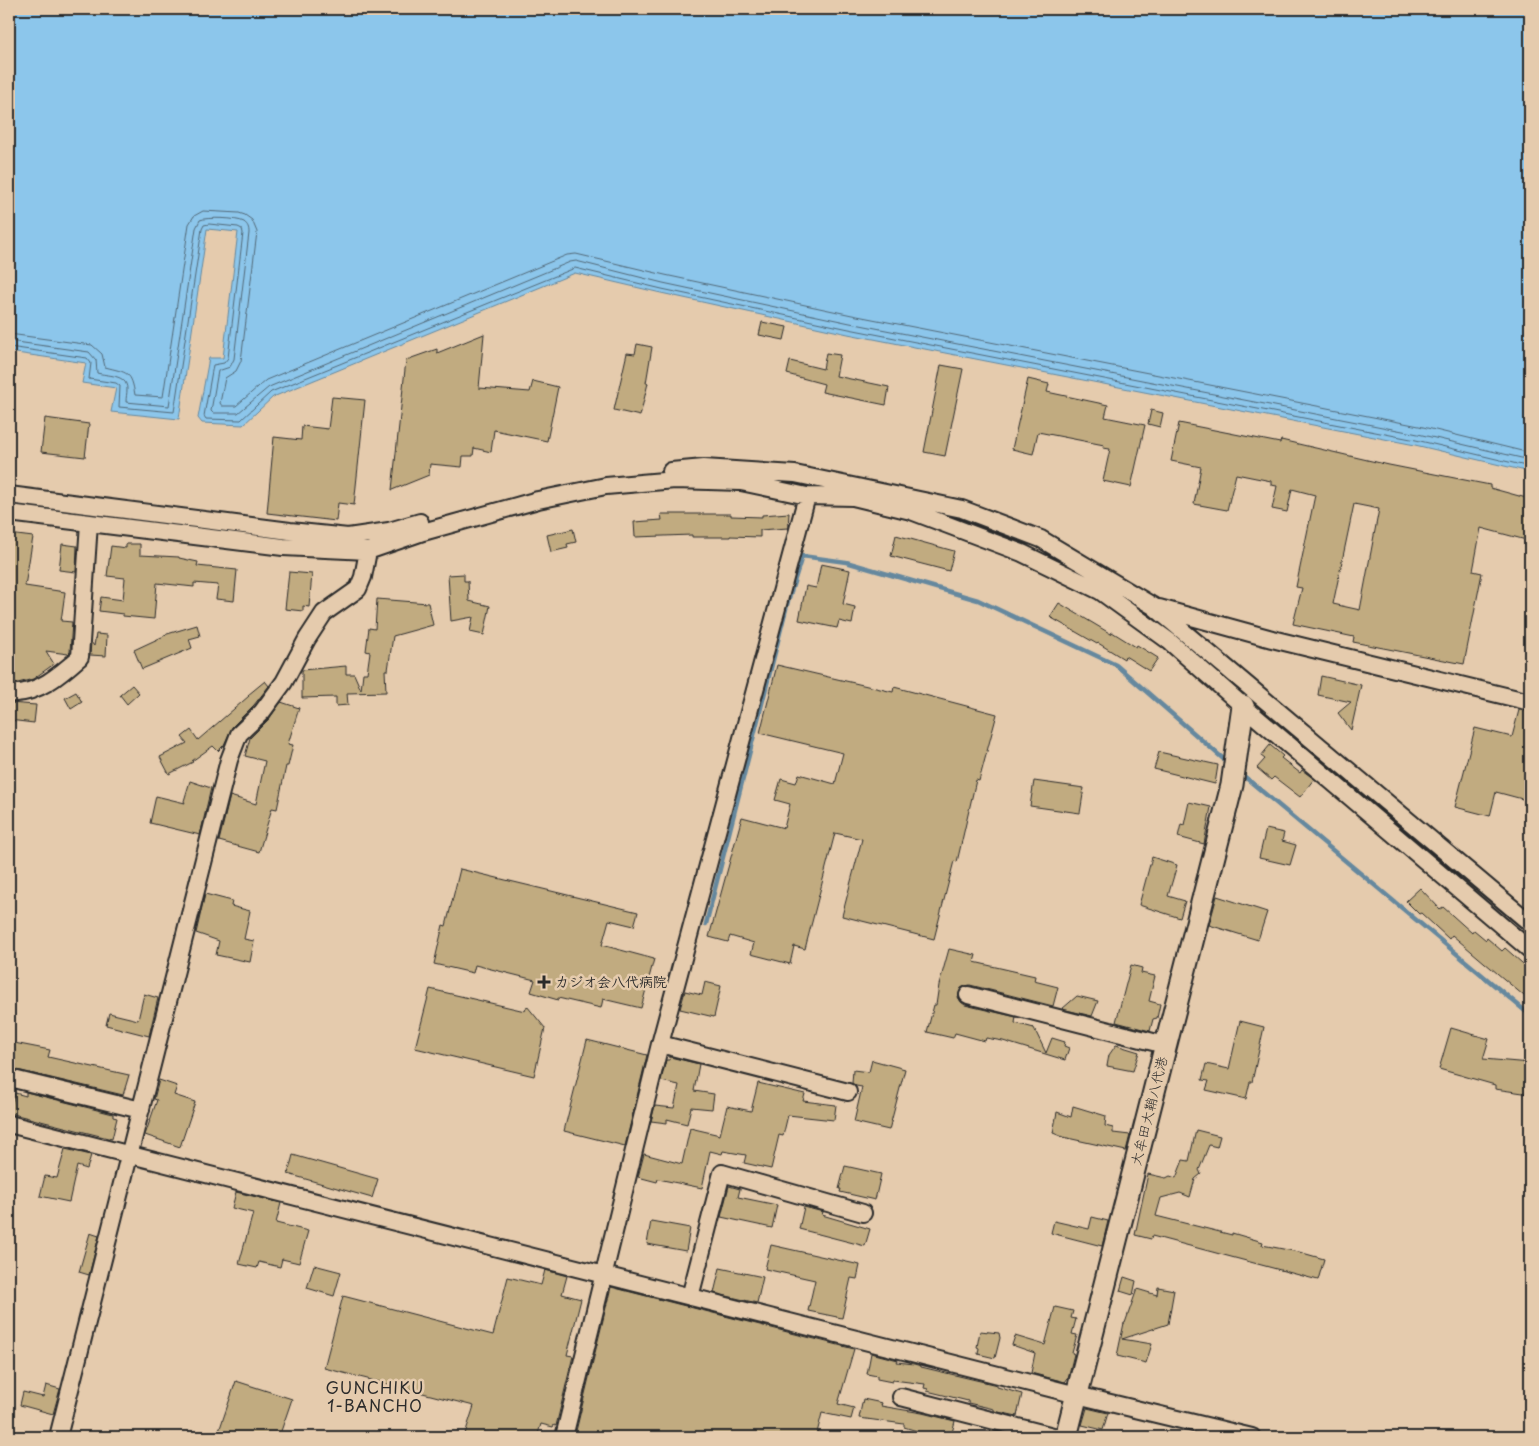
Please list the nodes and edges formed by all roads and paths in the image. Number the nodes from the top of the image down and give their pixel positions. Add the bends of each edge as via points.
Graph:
1 (9, 495) edge
2 (807, 496) junction
3 (9, 513) edge
4 (89, 523) junction
5 (368, 551) junction
6 (1100, 591) junction
7 (1153, 606) junction
8 (9, 693) edge
9 (1530, 702) edge
10 (1243, 706) junction
11 (1530, 923) edge
12 (1530, 950) edge
13 (968, 995) dead end
14 (660, 1044) junction
15 (1166, 1045) junction
16 (9, 1078) edge
17 (848, 1092) dead end
18 (141, 1110) junction
19 (9, 1124) edge
20 (129, 1155) junction
21 (863, 1213) dead end
22 (605, 1276) junction
23 (690, 1297) junction
24 (1077, 1395) junction
25 (901, 1397) dead end
26 (58, 1437) edge
27 (564, 1437) edge
28 (1057, 1437) edge
29 (1066, 1437) edge
30 (1252, 1437) edge

1 - 7 street via 348,537 390,531 527,494 625,474 704,468 795,474 962,509 1041,539
2 - 5 street via 740,482 674,480 606,486 538,500 422,532
2 - 6 street via 853,498 911,511 1022,553
2 - 14 street
3 - 4 street
4 - 5 street via 283,547
4 - 8 street via 80,657 34,690
5 - 18 street via 358,589 324,613 284,682 262,712 239,734 211,828
6 - 7 street
6 - 10 street via 1169,642
7 - 9 street via 1272,639
7 - 11 street
10 - 12 street
10 - 15 main road, 大牟田大鞘八代港 via 1232,786
13 - 15 street
14 - 17 street
14 - 22 street
15 - 24 main road, 大牟田大鞘八代港
16 - 18 street
18 - 20 street
19 - 20 street
20 - 22 street
20 - 26 street
21 - 23 street via 722,1173
22 - 23 street
22 - 27 street
23 - 24 street
24 - 29 main road, 大牟田大鞘八代港
24 - 30 street
25 - 28 street

